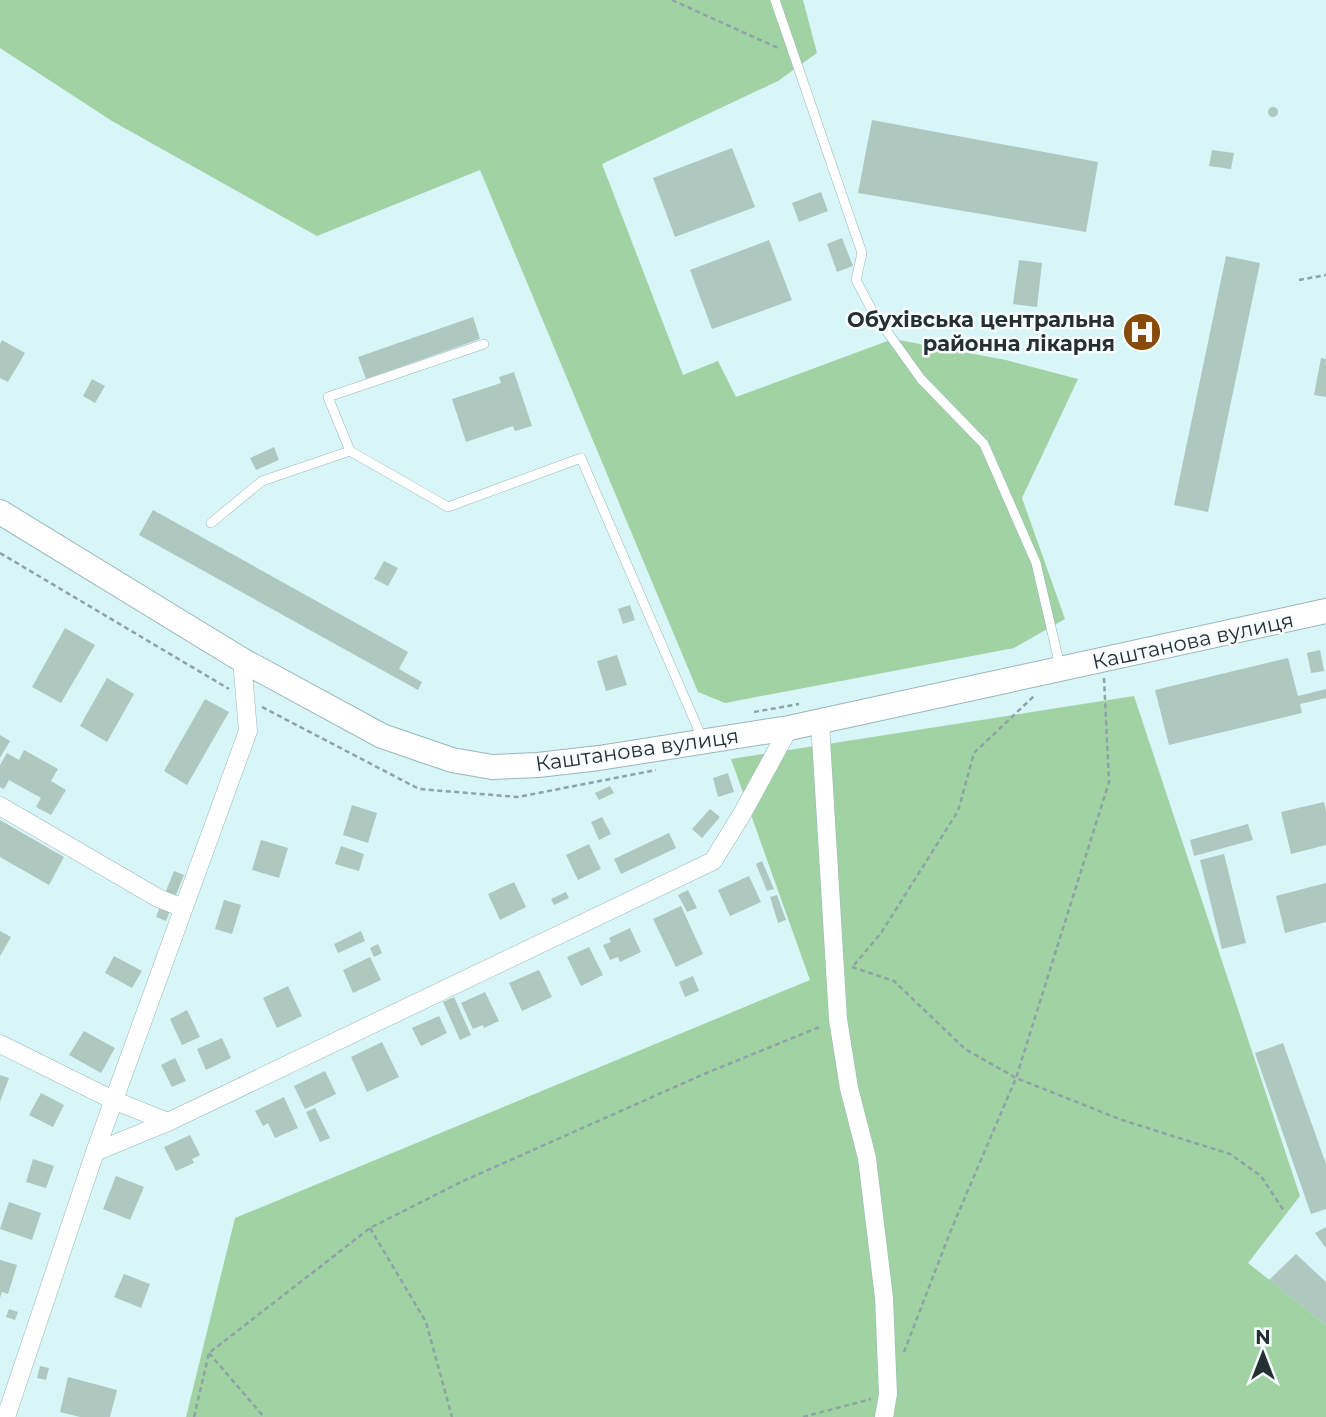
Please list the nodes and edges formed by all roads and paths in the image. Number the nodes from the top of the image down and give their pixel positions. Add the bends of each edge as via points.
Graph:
1 (672, 0) edge
2 (775, 0) edge
3 (794, 55) junction
4 (1326, 275) edge
5 (1299, 280) dead end
6 (484, 344) dead end
7 (350, 451) junction
8 (0, 512) edge
9 (211, 523) dead end
10 (1326, 611) edge
11 (242, 660) junction
12 (1103, 660) junction
13 (1060, 670) junction
14 (820, 722) junction
15 (789, 728) junction
16 (704, 743) junction
17 (0, 806) edge
18 (183, 908) junction
19 (838, 1019) junction
20 (0, 1044) edge
21 (1016, 1078) junction
22 (113, 1100) junction
23 (169, 1122) junction
24 (95, 1152) junction
25 (1284, 1211) dead end
26 (370, 1228) junction
27 (209, 1353) junction
28 (902, 1356) dead end
29 (888, 1394) junction
30 (6, 1417) edge
31 (194, 1417) edge
32 (264, 1417) edge
33 (452, 1417) edge
34 (803, 1417) edge
35 (884, 1417) edge

1 - 3 path
2 - 3 lane
3 - 13 lane via 862,253 856,280 920,379 984,444 1036,563
4 - 5 path
6 - 7 lane via 328,397
7 - 9 lane via 262,481
7 - 16 lane via 448,507 581,458
8 - 11 main road, Каштанова вулиця
10 - 12 main road, Каштанова вулиця
11 - 16 main road, Каштанова вулиця via 382,736 492,767
11 - 18 street via 247,732
12 - 13 main road, Каштанова вулиця
12 - 21 path via 1109,782
13 - 14 main road, Каштанова вулиця
13 - 21 path via 974,753 958,811 881,933 852,967 894,981 965,1049
14 - 15 main road, Каштанова вулиця
14 - 19 street
15 - 16 main road, Каштанова вулиця
15 - 23 street via 713,861
17 - 18 street
18 - 22 street
19 - 26 path via 461,1182
19 - 29 street via 867,1158 884,1298
20 - 22 street
21 - 25 path via 1122,1120 1230,1154 1261,1176
21 - 28 path
22 - 23 street
22 - 24 street
23 - 24 street
24 - 30 street
26 - 27 path
26 - 33 path via 426,1322
27 - 31 path
27 - 32 path
29 - 34 path
29 - 35 street

